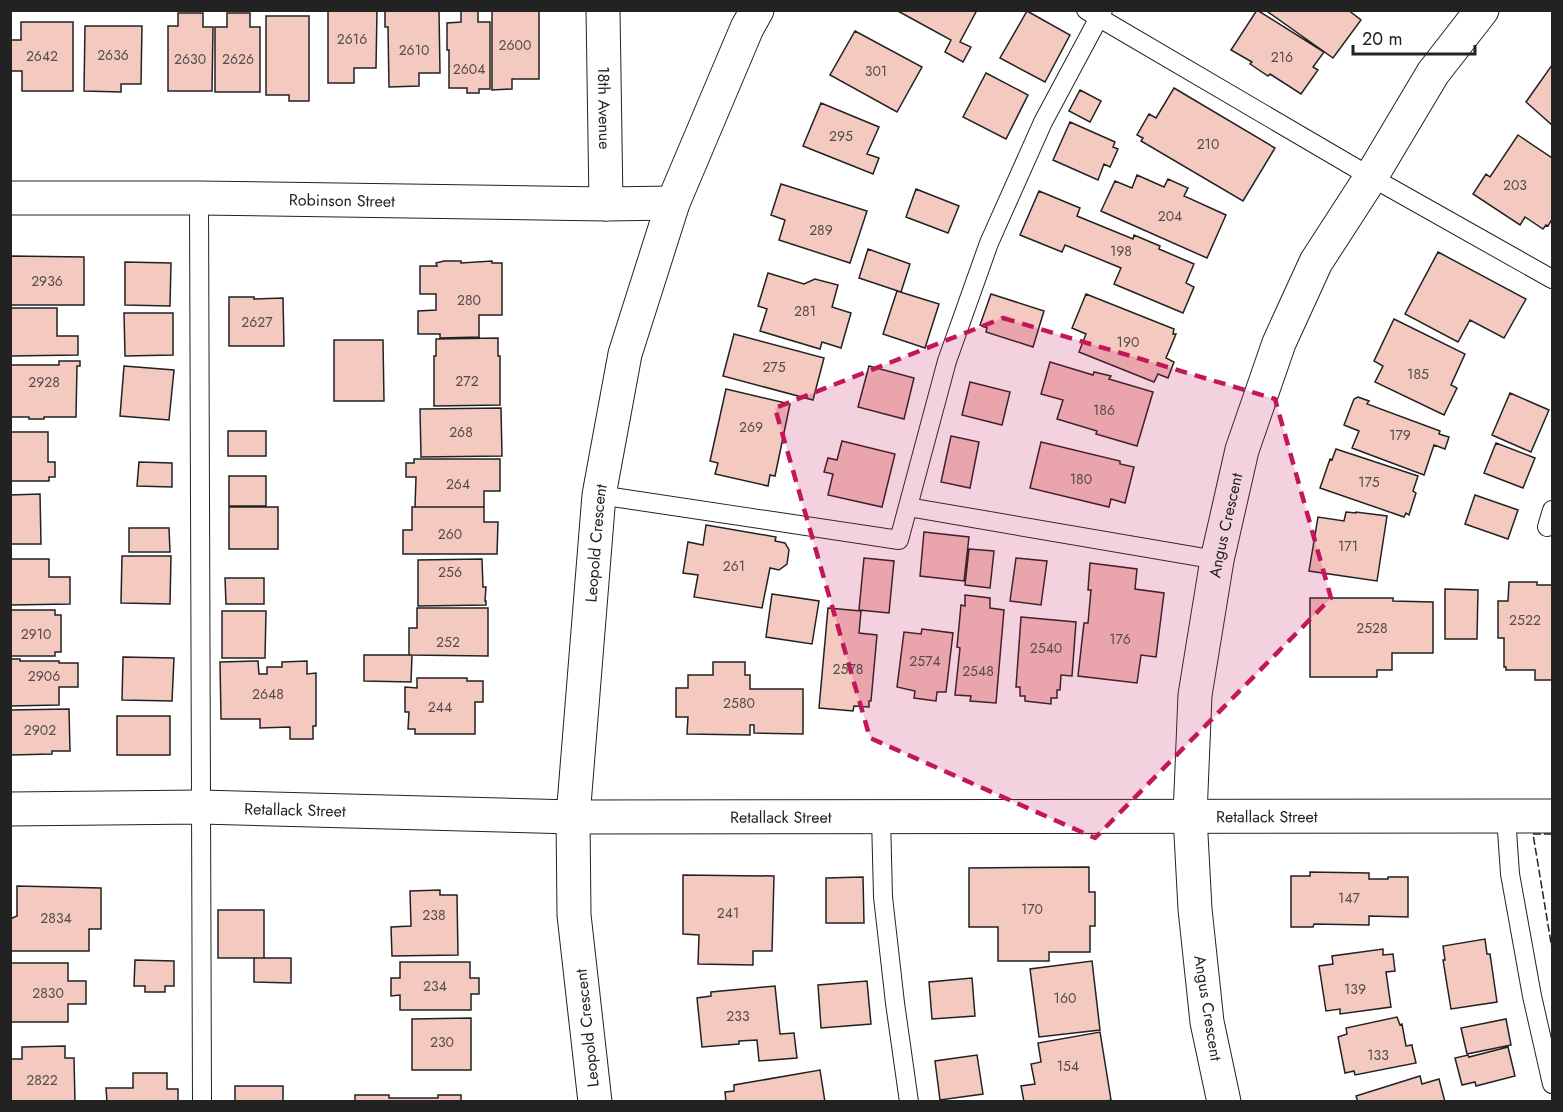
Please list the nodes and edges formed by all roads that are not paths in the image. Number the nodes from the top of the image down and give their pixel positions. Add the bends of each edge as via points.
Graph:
1 (603, 10) edge
2 (757, 10) edge
3 (1482, 10) edge
4 (1096, 13) edge
5 (1371, 177) junction
6 (10, 198) edge
7 (199, 198) junction
8 (673, 203) junction
9 (606, 204) junction
10 (1552, 279) edge
11 (599, 495) junction
12 (908, 507) junction
13 (1217, 560) junction
14 (201, 807) junction
15 (10, 809) edge
16 (1190, 816) junction
17 (1506, 816) junction
18 (1552, 816) edge
19 (573, 817) junction
20 (881, 817) junction
21 (1552, 1084) edge
22 (202, 1101) edge
23 (595, 1101) edge
24 (909, 1101) edge
25 (1224, 1101) edge

1 - 9 street, 18th Avenue
2 - 8 street, Leopold Crescent
3 - 5 street, Angus Crescent via 1433,73
4 - 5 lane
4 - 12 lane via 989,243 946,361
5 - 10 lane
5 - 13 street, Angus Crescent via 1316,262 1279,343 1242,450
6 - 7 street, Robinson Street
7 - 9 street, Robinson Street
7 - 14 lane
8 - 9 street, Robinson Street
8 - 11 street, Leopold Crescent via 625,354
11 - 12 lane via 899,540
11 - 19 street, Leopold Crescent
12 - 13 lane
13 - 16 street, Angus Crescent via 1195,694
14 - 15 street, Retallack Street
14 - 19 street, Retallack Street
14 - 22 lane
16 - 17 street, Retallack Street
16 - 20 street, Retallack Street
16 - 25 street, Angus Crescent via 1207,1022
17 - 18 street, Retallack Street
17 - 21 lane via 1510,874
19 - 20 street, Retallack Street
19 - 23 street, Leopold Crescent via 574,915
20 - 24 lane via 883,897

